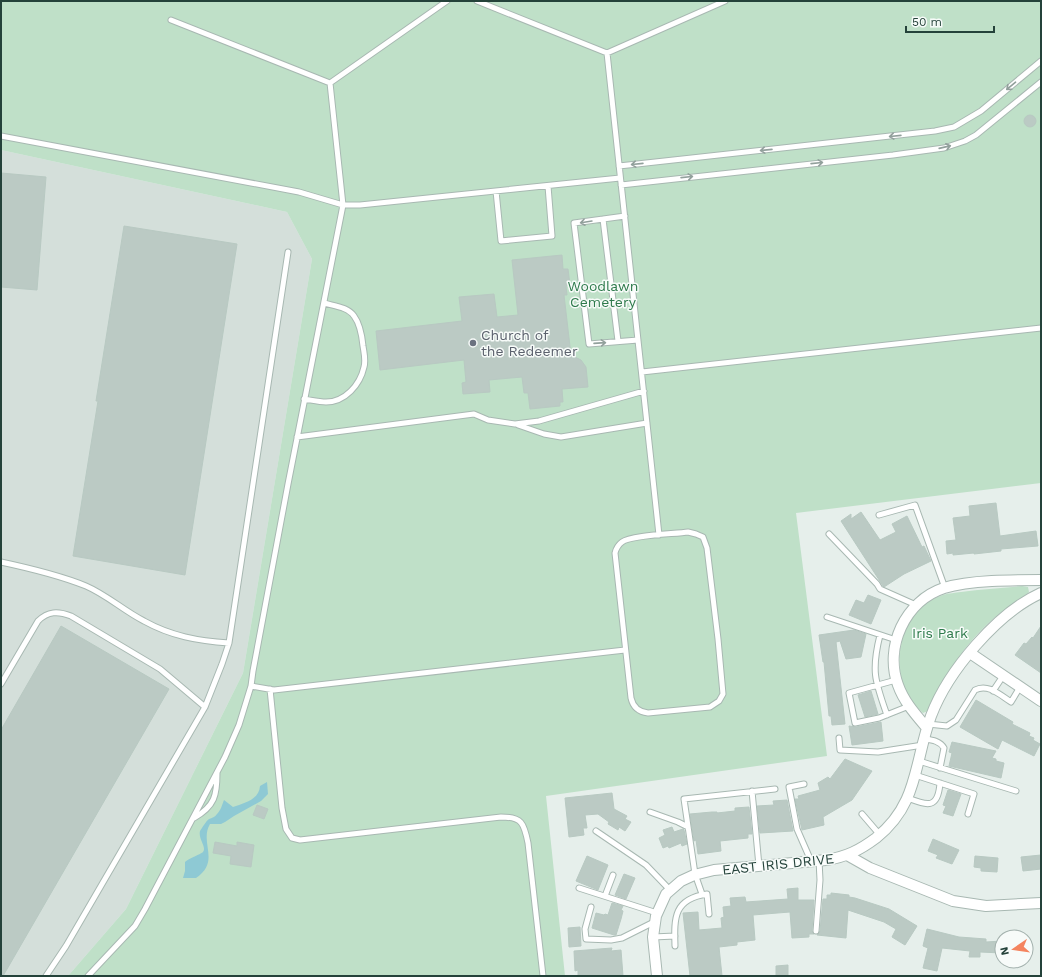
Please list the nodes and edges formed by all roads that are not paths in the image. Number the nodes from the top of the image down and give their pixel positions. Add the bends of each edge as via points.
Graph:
1 (447, 1) edge
2 (477, 1) edge
3 (725, 1) edge
4 (171, 20) dead end
5 (607, 53) junction
6 (1041, 61) edge
7 (1041, 82) edge
8 (330, 83) junction
9 (1, 136) edge
10 (619, 166) junction
11 (620, 178) junction
12 (621, 185) junction
13 (548, 186) junction
14 (496, 191) junction
15 (343, 205) junction
16 (625, 216) junction
17 (602, 219) junction
18 (288, 252) dead end
19 (324, 303) junction
20 (1041, 328) edge
21 (638, 340) junction
22 (618, 341) junction
23 (642, 372) junction
24 (644, 391) junction
25 (304, 399) junction
26 (647, 423) junction
27 (516, 424) junction
28 (297, 437) junction
29 (879, 515) dead end
30 (829, 534) dead end
31 (659, 535) junction
32 (1, 562) edge
33 (1041, 580) edge
34 (945, 588) junction
35 (1041, 593) edge
36 (916, 605) junction
37 (826, 617) dead end
38 (880, 634) junction
39 (896, 640) junction
40 (229, 643) junction
41 (626, 650) junction
42 (970, 653) junction
43 (1003, 676) junction
44 (896, 680) junction
45 (1, 684) edge
46 (251, 686) junction
47 (876, 686) junction
48 (1020, 687) junction
49 (270, 689) junction
50 (993, 690) junction
51 (1041, 701) edge
52 (909, 706) junction
53 (205, 707) junction
54 (887, 715) junction
55 (928, 726) junction
56 (839, 738) dead end
57 (924, 742) junction
58 (919, 761) junction
59 (940, 768) junction
60 (217, 772) junction
61 (915, 775) junction
62 (940, 783) junction
63 (804, 784) dead end
64 (775, 788) dead end
65 (1016, 790) dead end
66 (752, 791) junction
67 (908, 798) junction
68 (650, 812) dead end
69 (862, 814) dead end
70 (968, 814) dead end
71 (194, 818) junction
72 (688, 827) junction
73 (596, 831) dead end
74 (880, 835) junction
75 (848, 855) junction
76 (815, 861) junction
77 (759, 866) junction
78 (695, 874) junction
79 (614, 875) dead end
80 (579, 888) dead end
81 (670, 890) junction
82 (702, 894) junction
83 (605, 896) junction
84 (1041, 903) edge
85 (591, 907) dead end
86 (709, 914) dead end
87 (655, 918) junction
88 (816, 931) dead end
89 (675, 936) junction
90 (653, 937) junction
91 (675, 946) dead end
92 (46, 976) edge
93 (88, 976) edge
94 (543, 976) edge
95 (657, 976) edge

1 - 8 lane
2 - 5 lane
3 - 5 lane
4 - 8 lane
5 - 10 lane
6 -> 10 lane via 981,111 954,127
12 -> 7 lane via 944,148 976,135
8 - 15 lane
9 - 15 lane via 299,192
10 - 11 lane
11 - 12 lane
11 - 13 lane
12 - 16 lane
13 - 14 lane
13 - 14 lane via 552,236 545,237 501,241
14 - 15 lane
15 - 19 lane
16 - 17 lane
16 - 21 lane
17 - 22 lane
17 -> 22 lane via 574,224 589,344
18 - 40 lane
19 - 25 lane
19 - 25 lane via 346,309 354,316 361,333 364,367 355,389 345,396 327,402
20 - 23 lane
21 - 22 lane
21 - 23 lane
23 - 24 lane
24 - 26 lane
24 - 27 lane via 539,421
25 - 28 lane
26 - 27 lane via 561,437
26 - 31 lane
27 - 28 lane via 488,420 474,414
28 - 46 lane
29 - 34 lane via 915,505
30 - 36 lane via 880,589
31 - 41 lane via 627,540 619,545 615,553
31 - 41 lane via 691,532 705,540 718,639 722,697 707,707 648,713 640,711 634,706 631,698
32 - 40 lane via 87,586 143,621 179,637
33 - 34 street via 976,583
34 - 36 street
35 - 42 street, EAST IRIS DRIVE via 1008,615
36 - 39 street
37 - 38 lane
38 - 39 lane
38 - 47 lane via 874,661
39 - 44 street via 893,658
40 - 53 lane
41 - 49 lane
42 - 43 street
42 - 55 street, EAST IRIS DRIVE via 942,692
43 - 48 street
43 - 50 lane
44 - 47 lane
44 - 52 street
45 - 53 lane via 38,621 43,616 55,612 71,616 160,669
46 - 49 lane
46 - 60 lane via 239,725
47 - 54 lane
47 - 54 lane via 849,693 855,723
48 - 50 lane via 1011,702
48 - 51 street
49 - 94 lane via 282,808 286,829 292,838 300,840 501,817 516,818 520,821 525,828 528,843
50 - 55 lane via 981,687 975,690 953,723
52 - 54 lane
52 - 55 street
53 - 92 lane
55 - 57 street, EAST IRIS DRIVE
56 - 57 lane via 840,750 866,752 878,752
57 - 58 street, EAST IRIS DRIVE
57 - 59 lane via 942,744 944,748
58 - 59 lane
58 - 61 street, EAST IRIS DRIVE
59 - 65 lane
60 - 71 lane
60 - 71 lane via 214,799 207,810
61 - 62 lane
61 - 67 street, EAST IRIS DRIVE
62 - 67 lane via 938,797 927,805
62 - 70 lane via 974,794
63 - 76 lane via 789,787 797,830
64 - 66 lane
66 - 72 lane via 684,799
66 - 77 lane
67 - 74 street, EAST IRIS DRIVE via 895,819
68 - 72 lane
69 - 74 lane
71 - 93 lane via 140,919
72 - 78 lane
73 - 81 lane via 646,865
74 - 75 street, EAST IRIS DRIVE
75 - 76 street, EAST IRIS DRIVE
75 - 84 street via 870,868 953,901 986,906
76 - 77 street, EAST IRIS DRIVE
76 - 88 lane via 820,880
77 - 78 street, EAST IRIS DRIVE
78 - 81 street, EAST IRIS DRIVE
78 - 82 lane
79 - 83 lane
80 - 83 lane
81 - 87 street, EAST IRIS DRIVE
82 - 86 lane via 707,894
82 - 89 lane via 681,906 674,924
83 - 87 lane
85 - 87 lane via 585,929 586,939 622,938
87 - 90 street, EAST IRIS DRIVE
89 - 90 lane
89 - 91 lane
90 - 95 street, EAST IRIS DRIVE

